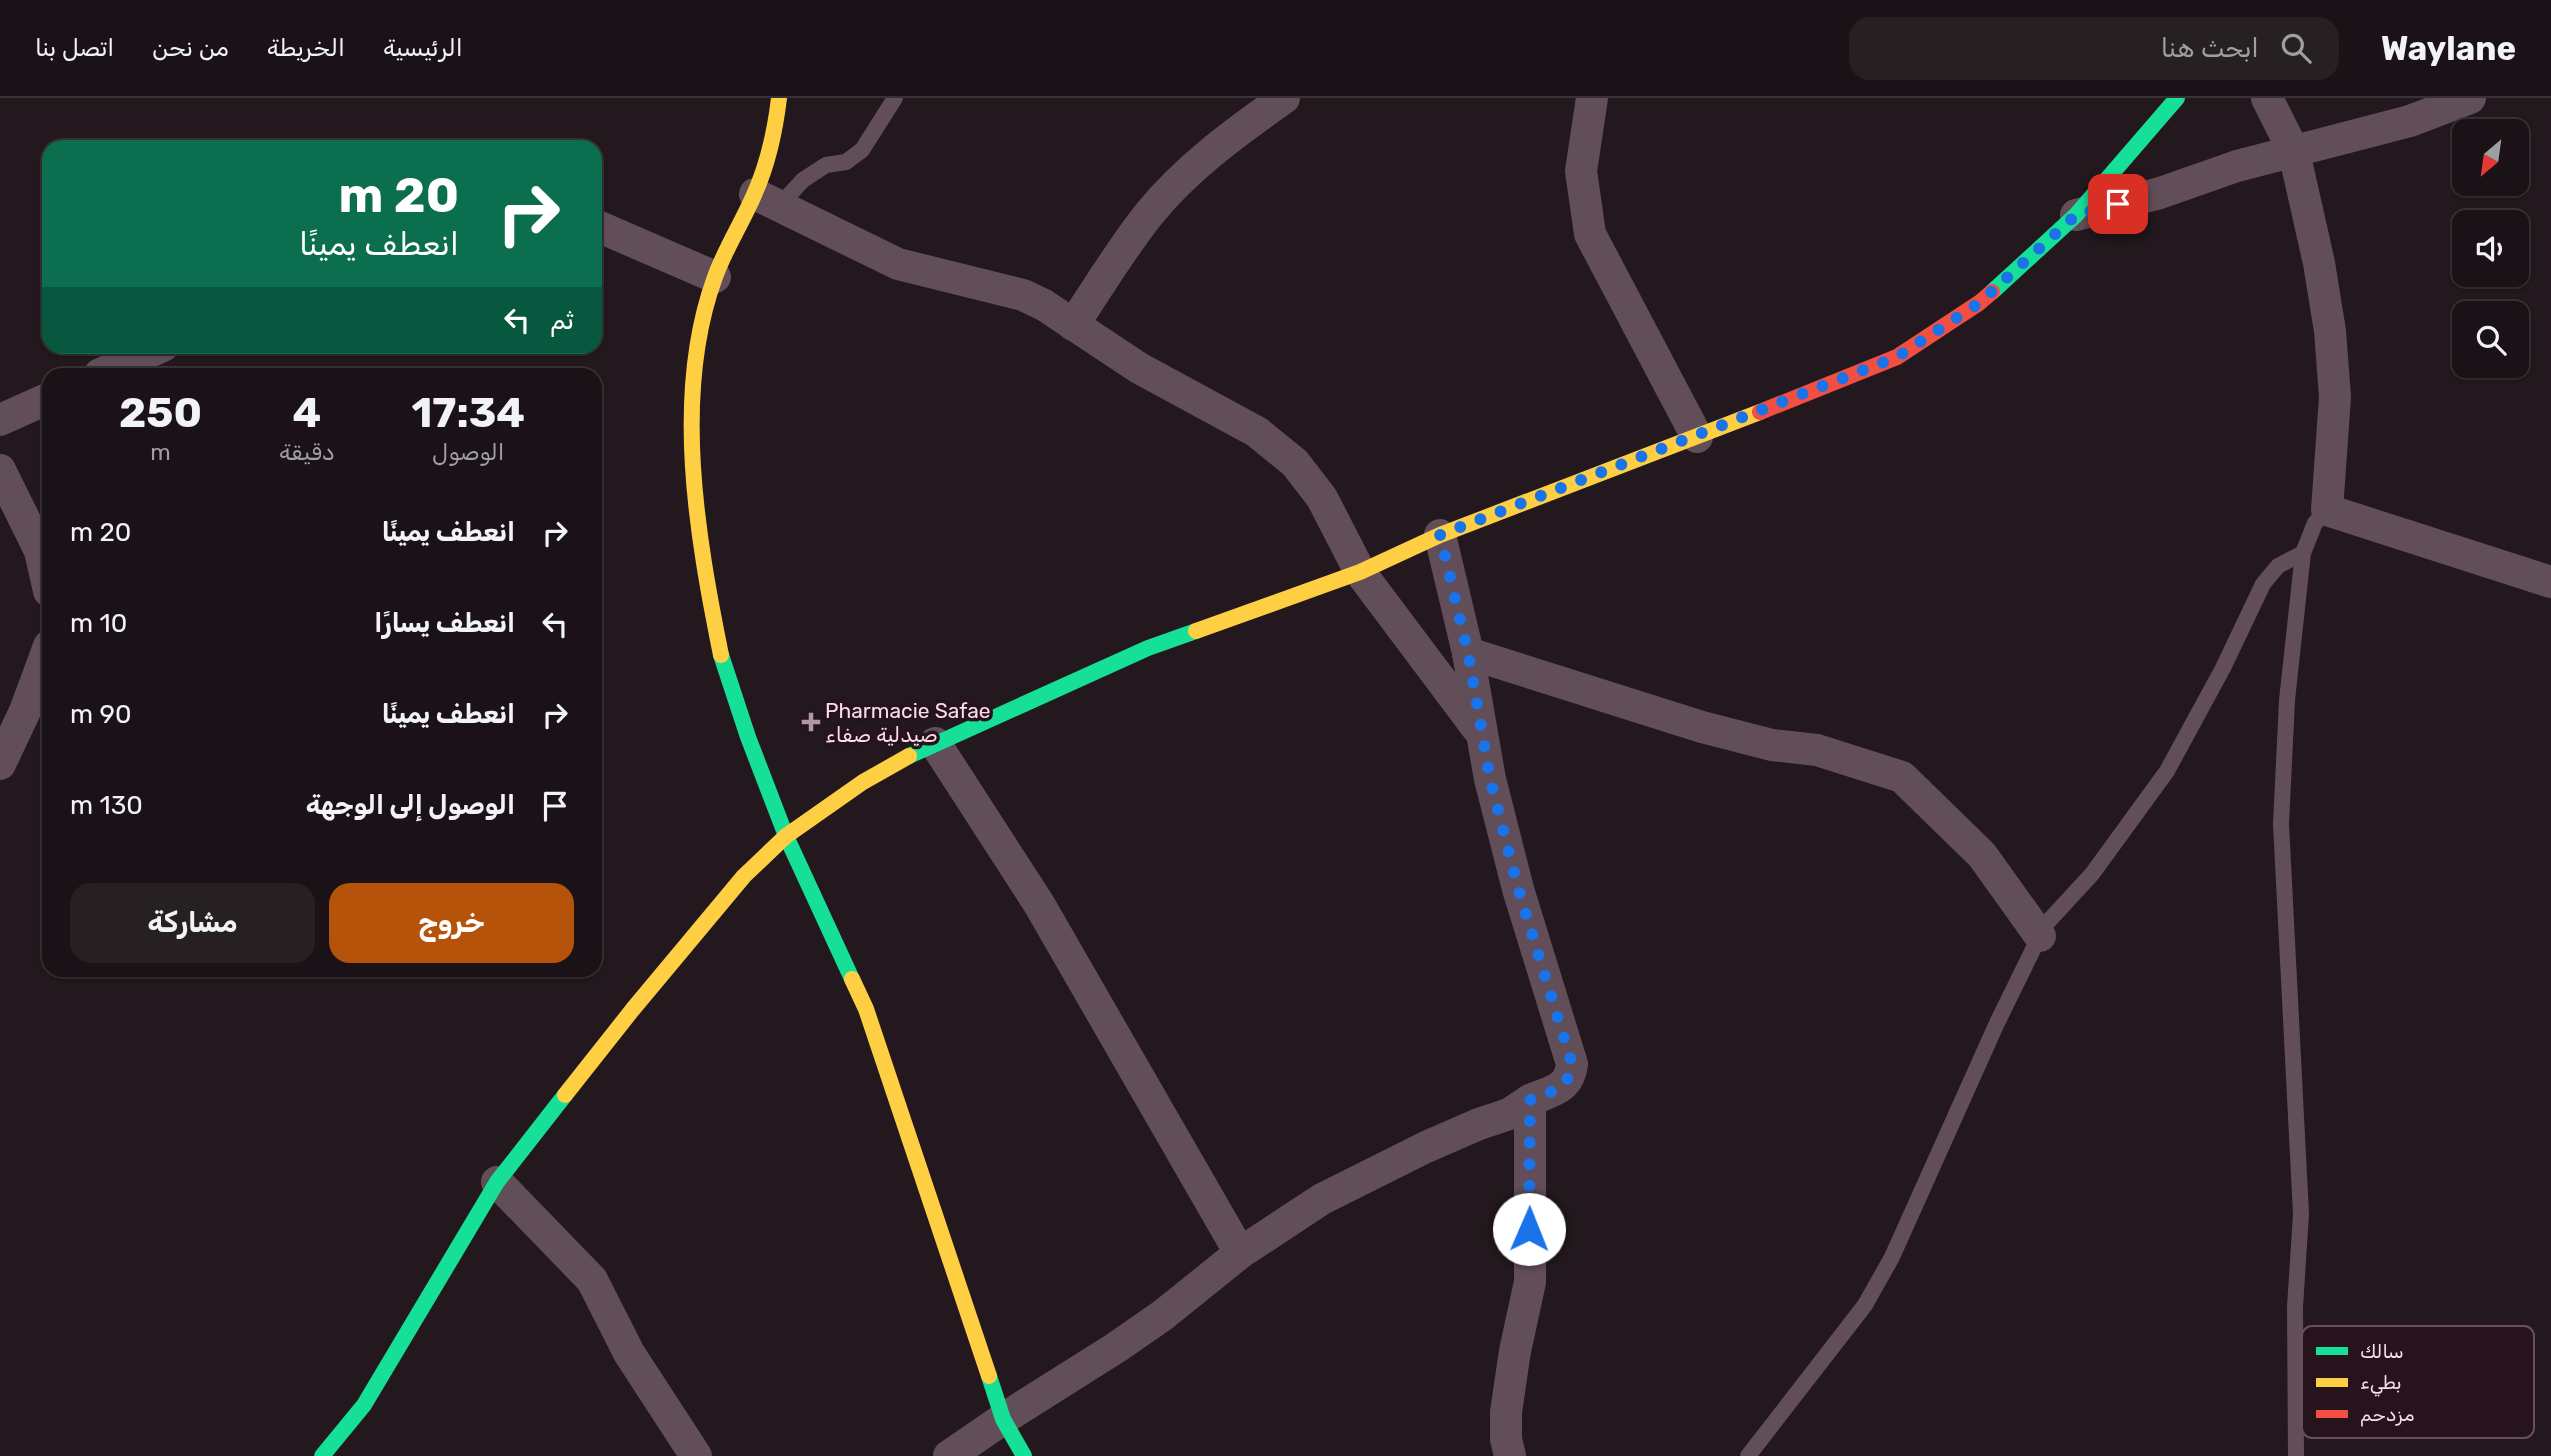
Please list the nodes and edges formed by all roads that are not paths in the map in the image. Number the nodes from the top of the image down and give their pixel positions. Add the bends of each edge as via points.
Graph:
1 (779, 98) edge
2 (895, 98) edge
3 (1284, 98) edge
4 (1592, 98) edge
5 (2178, 98) edge
6 (2267, 98) edge
7 (2470, 98) edge
8 (2294, 152) junction
9 (768, 200) junction
10 (2076, 215) junction
11 (602, 228) edge
12 (715, 277) junction
13 (1073, 326) junction
14 (145, 354) edge
15 (114, 368) edge
16 (42, 401) edge
17 (0, 420) edge
18 (1698, 437) junction
19 (0, 470) edge
20 (2327, 510) junction
21 (1440, 535) junction
22 (2303, 553) junction
23 (42, 560) edge
24 (1360, 572) junction
25 (2551, 582) edge
26 (1468, 653) junction
27 (42, 665) edge
28 (1480, 732) junction
29 (935, 743) junction
30 (0, 764) edge
31 (786, 836) junction
32 (2040, 936) junction
33 (1530, 1100) junction
34 (497, 1182) junction
35 (1240, 1253) junction
36 (1003, 1419) junction
37 (322, 1456) edge
38 (696, 1456) edge
39 (949, 1456) edge
40 (1024, 1456) edge
41 (1510, 1456) edge
42 (1748, 1456) edge
43 (2296, 1456) edge

1 - 9 street
2 - 9 lane via 863,150 846,162 826,165
3 - 13 street via 1235,133 1172,189 1143,223
4 - 18 street via 1581,171 1590,234
5 - 10 street
6 - 8 street
7 - 8 street via 2410,121
8 - 10 street
8 - 20 street via 2330,331 2335,397
9 - 12 street
9 - 13 street via 880,258 1023,295
10 - 18 street via 1979,303 1897,357
11 - 12 street
12 - 31 street via 692,388 693,477 721,655
13 - 24 street via 1257,432 1295,463 1322,498
14 - 15 street
16 - 17 street
18 - 21 street
19 - 23 street
20 - 22 lane via 2315,523
20 - 25 street
21 - 24 street
21 - 26 street
22 - 32 lane via 2278,566 2263,584 2167,771
22 - 43 lane via 2287,700 2281,824 2301,1214 2295,1307
24 - 28 street
24 - 29 street via 1149,648
26 - 28 street
26 - 32 street via 1702,727 1772,745 1817,750 1902,777 1982,855
27 - 30 street
28 - 33 street via 1518,888 1572,1064 1571,1076 1563,1086
29 - 31 street via 863,782
29 - 35 street via 1039,904
31 - 34 street via 744,876
31 - 36 street via 866,1009
32 - 42 lane via 1892,1257 1865,1305
33 - 35 street via 1509,1114 1426,1147 1322,1199
33 - 41 street via 1530,1282 1506,1412
34 - 37 street via 364,1405
34 - 38 street via 592,1280 629,1353
35 - 36 street via 1163,1315
36 - 39 street
36 - 40 street

